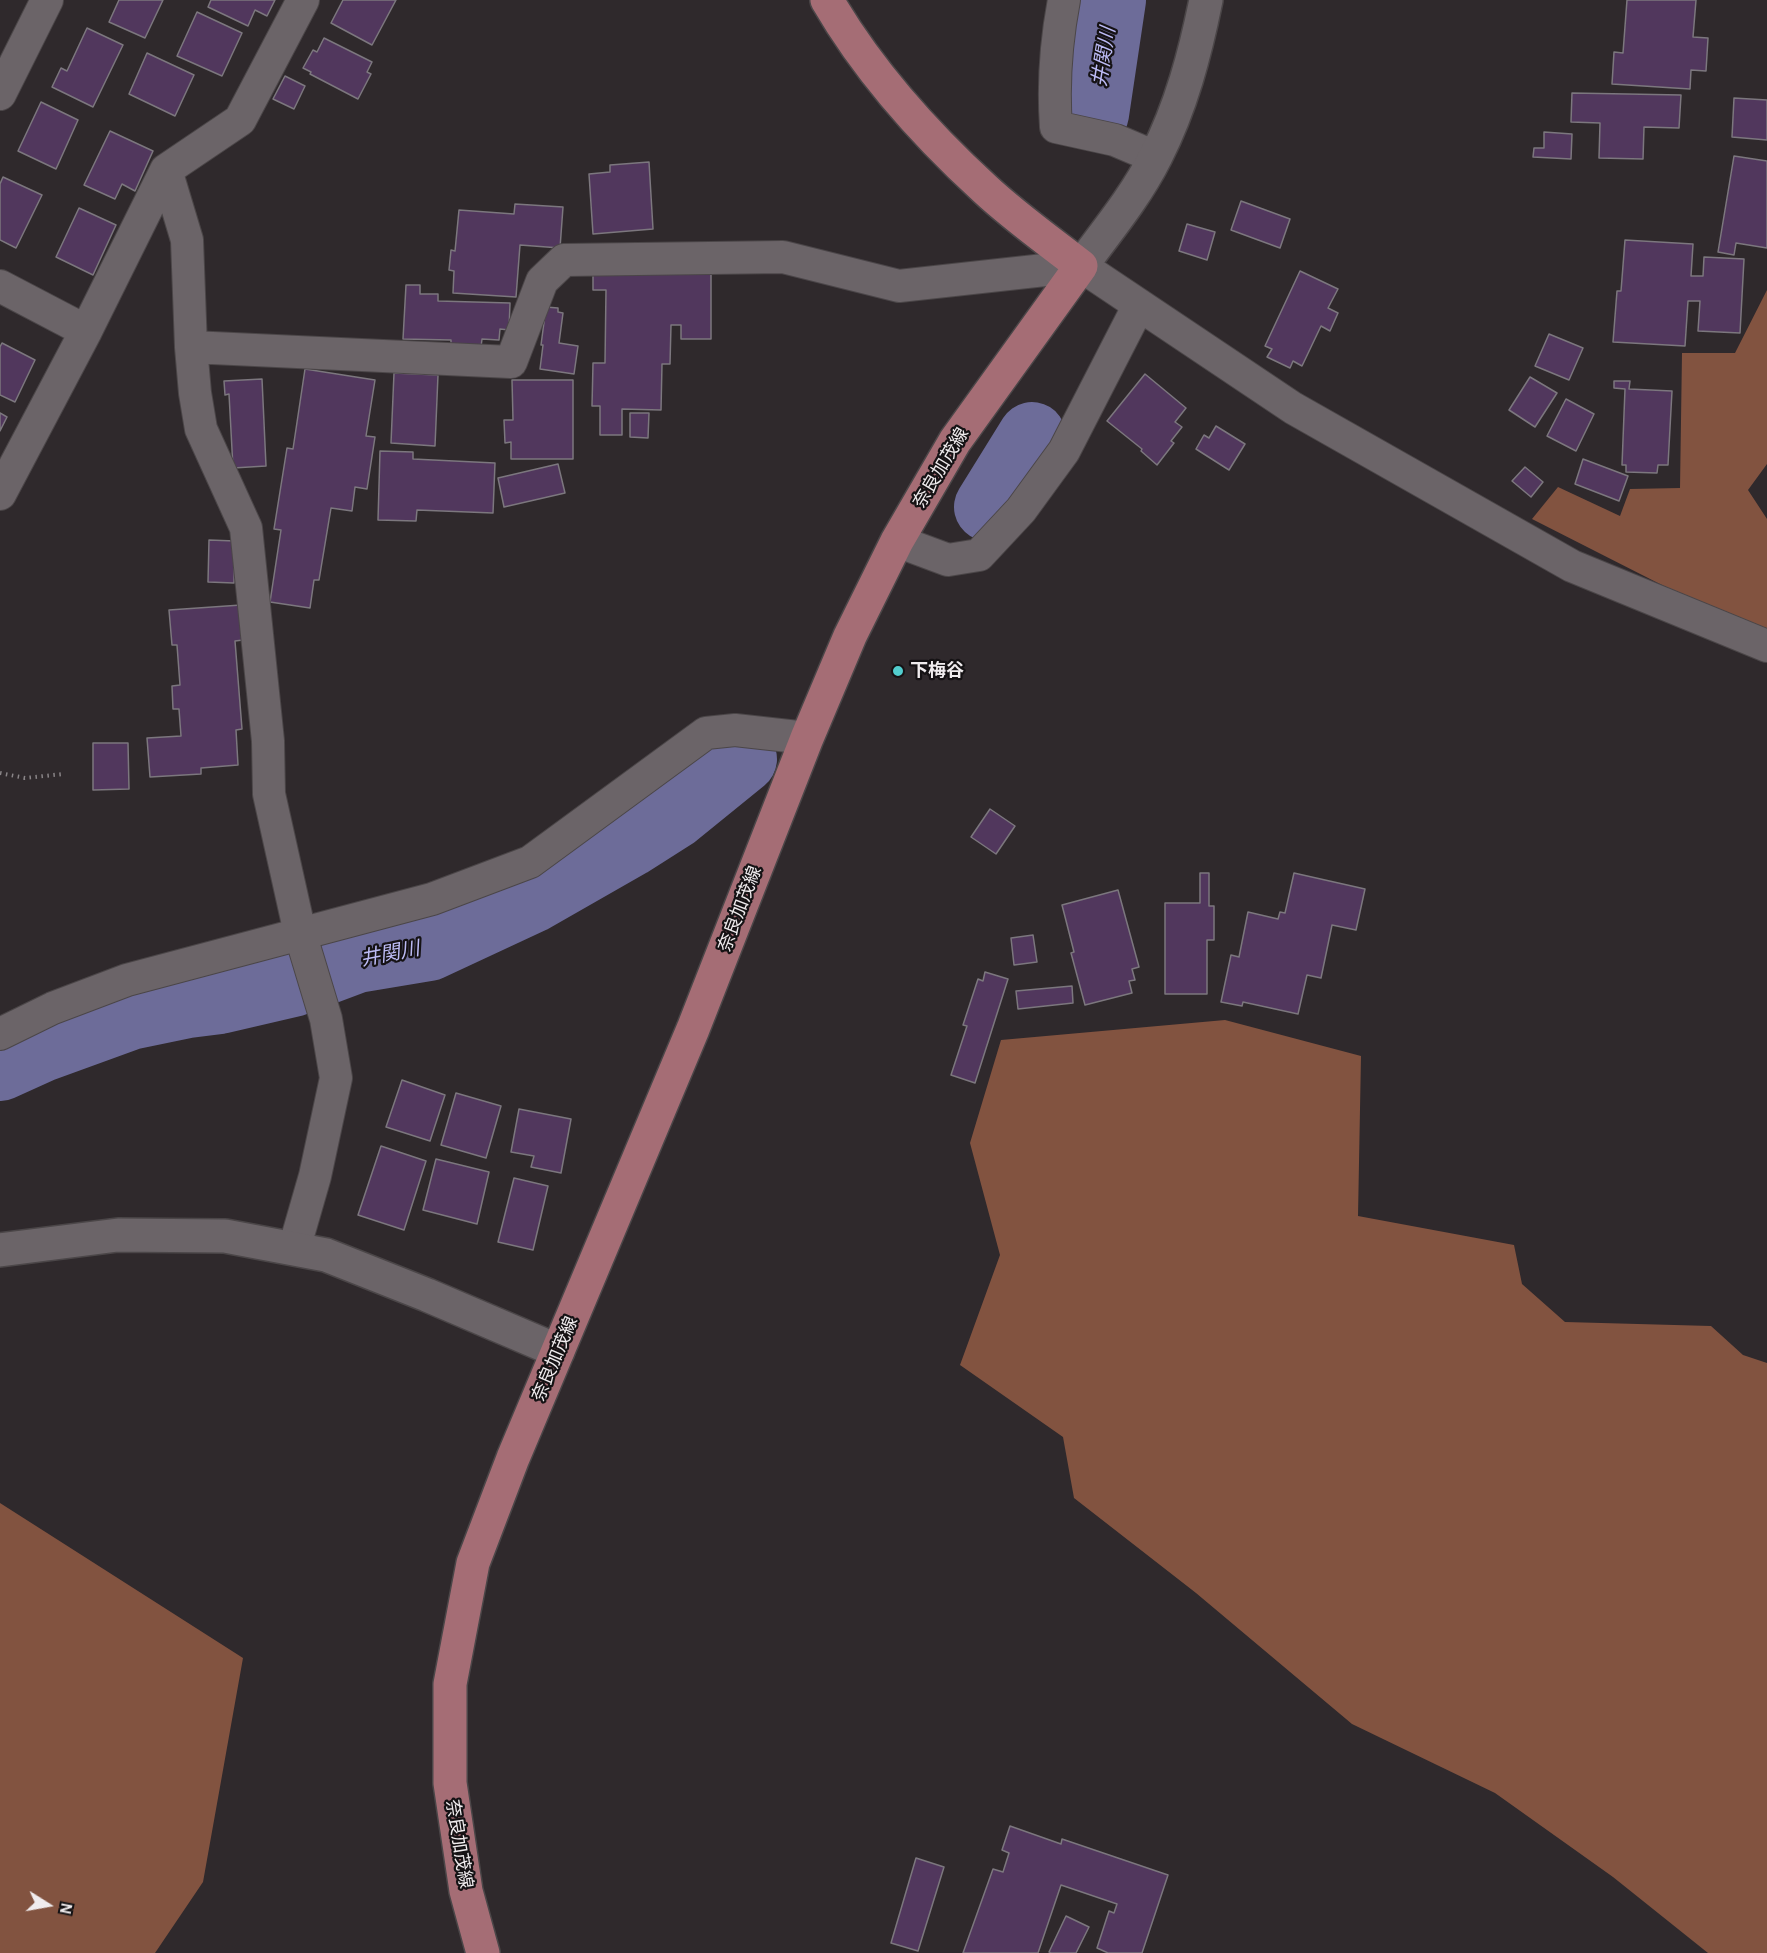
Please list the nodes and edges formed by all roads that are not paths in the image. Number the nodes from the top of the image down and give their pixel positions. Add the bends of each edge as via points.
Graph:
1 (47, 0) edge
2 (303, 0) edge
3 (827, 0) edge
4 (1064, 0) edge
5 (1206, 0) edge
6 (0, 94) edge
7 (1155, 157) junction
8 (166, 170) junction
9 (1081, 266) junction
10 (0, 286) edge
11 (1139, 305) junction
12 (86, 331) junction
13 (191, 347) junction
14 (0, 494) edge
15 (897, 541) junction
16 (1767, 646) edge
17 (807, 738) junction
18 (303, 942) junction
19 (0, 1034) edge
20 (294, 1249) junction
21 (0, 1250) edge
22 (558, 1351) junction
23 (483, 1953) edge

1 - 6 street
2 - 8 street via 240,120
3 - 9 main road via 901,105 985,190
4 - 7 street via 1054,95 1056,127 1115,140
5 - 7 street via 1181,99
7 - 9 street via 1122,212
8 - 12 street
8 - 13 street via 188,240
9 - 11 street
9 - 13 street via 898,286 783,257 564,260 542,281 511,362
9 - 15 main road, 奈良加茂線 via 955,441
10 - 12 street
11 - 15 street via 1064,451 1021,510 979,555 948,560
11 - 16 street via 1293,408 1572,566
12 - 14 street
13 - 18 street via 201,429 246,528 268,741 269,794
15 - 17 main road, 奈良加茂線 via 850,636
17 - 18 street via 735,730 706,733 530,862
17 - 22 main road, 奈良加茂線 via 693,1029
18 - 19 street via 127,980 53,1008
18 - 20 street via 326,1019 336,1078
20 - 21 street via 225,1236 118,1235
20 - 22 street via 326,1255
22 - 23 main road, 奈良加茂線 via 473,1563 450,1684 450,1783 466,1891

